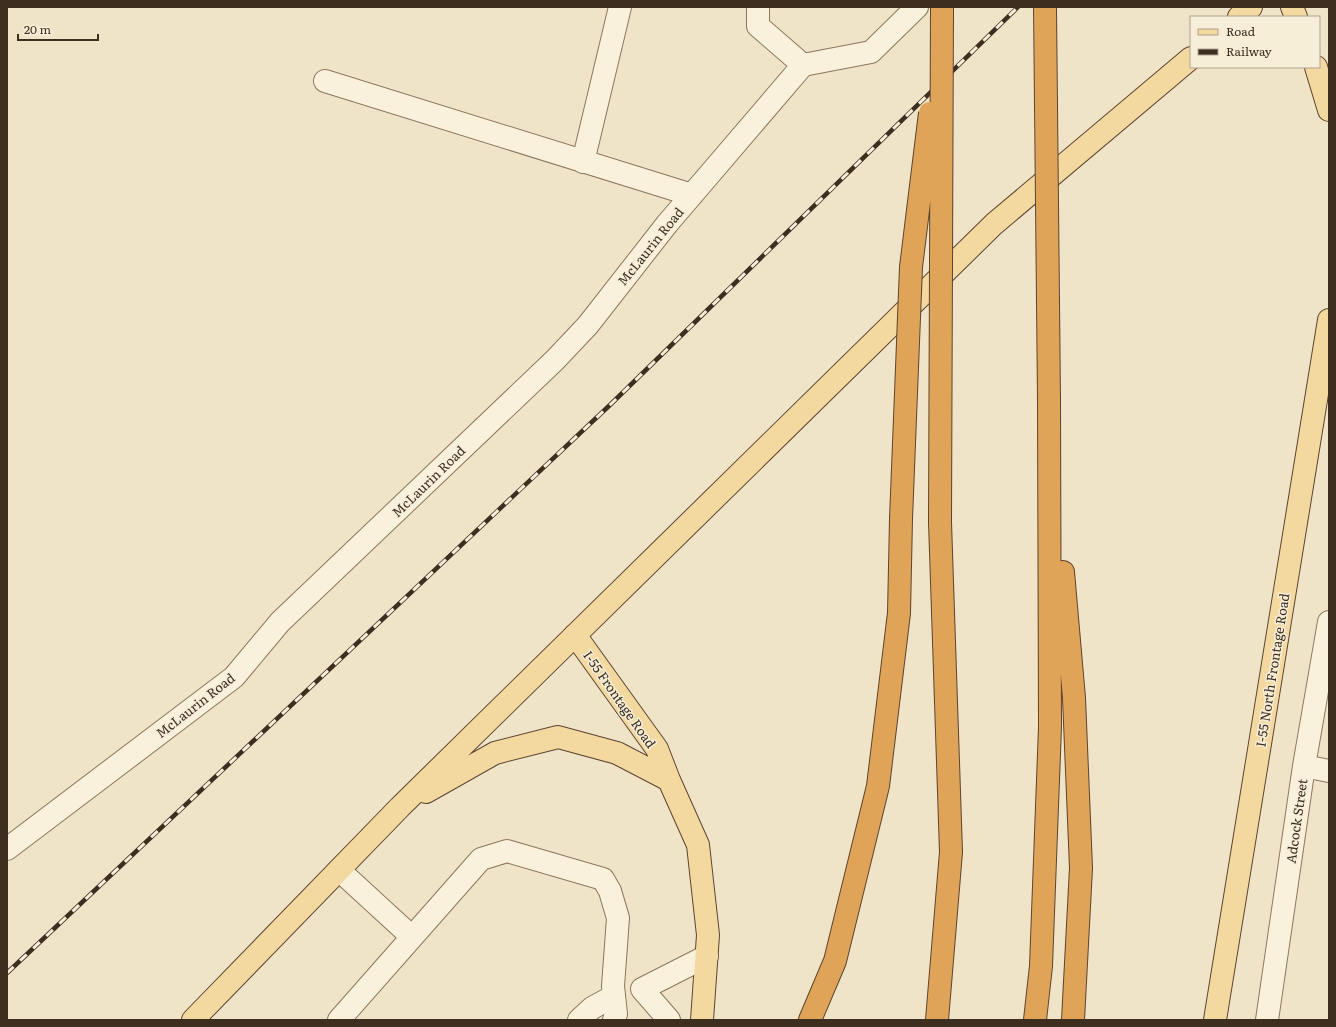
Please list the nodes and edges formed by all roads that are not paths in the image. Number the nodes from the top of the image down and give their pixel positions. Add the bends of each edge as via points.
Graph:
1 (620, 7) edge
2 (758, 7) edge
3 (917, 7) edge
4 (1045, 7) edge
5 (1251, 7) edge
6 (942, 10) edge
7 (1240, 16) edge
8 (1190, 59) edge
9 (803, 65) junction
10 (1316, 68) edge
11 (325, 82) dead end
12 (1329, 110) edge
13 (582, 162) junction
14 (692, 195) junction
15 (1329, 320) edge
16 (1050, 430) junction
17 (1329, 622) edge
18 (575, 635) junction
19 (1304, 766) junction
20 (1329, 771) edge
21 (669, 780) junction
22 (400, 807) junction
23 (7, 849) edge
24 (339, 870) junction
25 (412, 937) junction
26 (707, 956) junction
27 (642, 989) junction
28 (613, 991) junction
29 (193, 1020) edge
30 (339, 1020) edge
31 (579, 1020) edge
32 (614, 1020) edge
33 (669, 1020) edge
34 (702, 1020) edge
35 (810, 1020) edge
36 (937, 1020) edge
37 (1035, 1020) edge
38 (1072, 1020) edge
39 (1214, 1020) edge
40 (1267, 1020) edge

1 - 13 street
2 - 9 street via 758,26
3 - 9 street via 870,52
4 - 16 highway, bridge
5 - 7 main road
6 - 35 highway, bridge via 911,267 899,613 878,786 835,961
6 - 36 highway, bridge via 940,522 951,852
8 - 18 main road via 994,224
9 - 14 street, McLaurin Road
10 - 12 main road
11 - 13 street
13 - 14 street
14 - 23 street, McLaurin Road via 666,224 588,325 555,360 280,622 234,677
15 - 39 main road, I-55 North Frontage Road
16 - 37 highway via 1050,727 1041,966
16 - 38 highway via 1074,698 1081,868
17 - 19 street, Adcock Street
18 - 21 main road, I-55 Frontage Road via 657,749
18 - 22 main road
19 - 20 street
19 - 40 street, Adcock Street
21 - 22 main road via 618,753 558,737 495,753
21 - 26 main road, I-55 Frontage Road via 698,845 708,935
22 - 24 main road
24 - 25 street
24 - 29 main road
25 - 28 street via 481,859 508,851 603,879 610,891 618,918
25 - 30 street
26 - 27 street
26 - 34 main road, I-55 Frontage Road
27 - 28 street
27 - 33 street
28 - 31 street
28 - 32 street via 616,1014

